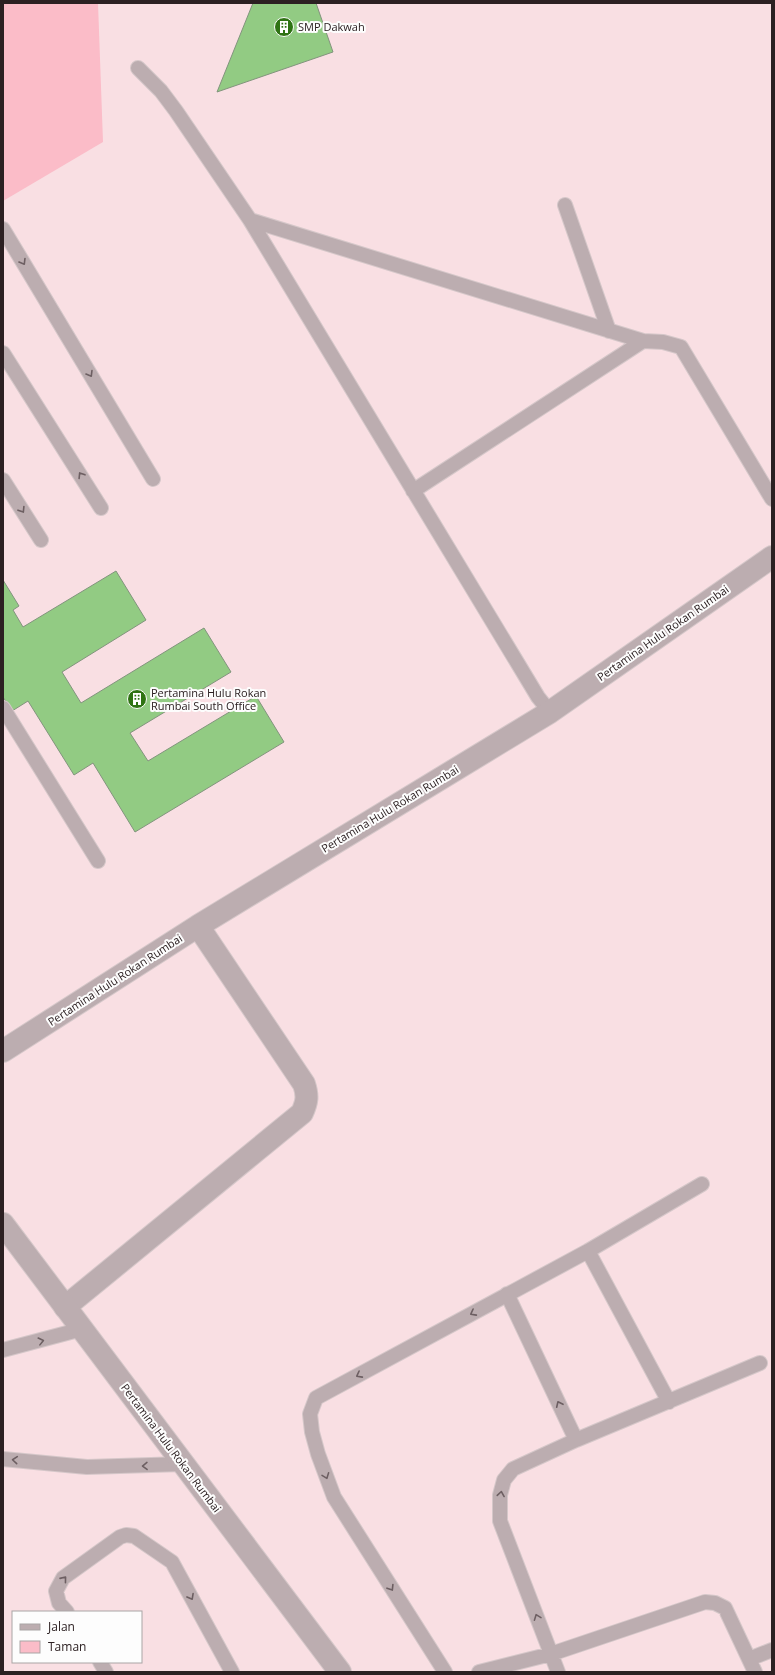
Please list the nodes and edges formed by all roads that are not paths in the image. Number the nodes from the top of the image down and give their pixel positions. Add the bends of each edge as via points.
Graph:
1 (138, 68) dead end
2 (565, 205) dead end
3 (250, 220) junction
4 (3, 229) edge
5 (610, 331) junction
6 (643, 341) junction
7 (3, 353) edge
8 (154, 479) dead end
9 (3, 480) edge
10 (414, 491) junction
11 (772, 499) edge
12 (102, 508) dead end
13 (41, 540) dead end
14 (772, 557) edge
15 (3, 708) edge
16 (550, 712) junction
17 (98, 862) dead end
18 (198, 926) junction
19 (3, 1052) edge
20 (702, 1184) dead end
21 (3, 1224) edge
22 (588, 1251) junction
23 (507, 1294) junction
24 (65, 1307) junction
25 (82, 1329) junction
26 (3, 1350) edge
27 (760, 1363) dead end
28 (669, 1402) junction
29 (576, 1440) junction
30 (3, 1459) edge
31 (184, 1464) junction
32 (66, 1611) edge
33 (772, 1650) edge
34 (551, 1654) junction
35 (749, 1659) junction
36 (101, 1663) edge
37 (106, 1672) edge
38 (232, 1672) edge
39 (340, 1672) edge
40 (445, 1672) edge
41 (479, 1672) edge
42 (558, 1672) edge
43 (755, 1672) edge

1 - 3 lane via 176,111
2 - 5 lane
3 - 5 lane
3 - 10 lane
4 -> 8 lane
5 - 6 lane
6 - 10 lane
6 - 11 lane via 681,346
12 -> 7 lane
9 -> 13 lane
10 - 16 lane via 538,697
14 - 16 street, Pertamina Hulu Rokan Rumbai
15 - 17 lane
16 - 18 street, Pertamina Hulu Rokan Rumbai
18 - 19 street, Pertamina Hulu Rokan Rumbai
18 - 24 street via 304,1084 307,1102 302,1113
20 - 22 lane
21 - 24 street, Pertamina Hulu Rokan Rumbai
22 - 23 lane
22 - 28 lane
29 -> 23 lane
23 -> 40 lane via 316,1398 310,1414 318,1454 334,1497
24 - 25 street, Pertamina Hulu Rokan Rumbai
26 -> 25 lane
25 - 31 street, Pertamina Hulu Rokan Rumbai
27 - 28 lane
28 - 29 lane
34 -> 29 lane via 500,1521 500,1495 504,1480 513,1469
31 -> 30 lane via 87,1467
31 - 39 street, Pertamina Hulu Rokan Rumbai
32 -> 38 lane via 59,1603 56,1591 62,1578 120,1538 126,1535 134,1536 172,1562
33 - 35 lane
34 - 35 lane via 705,1602 725,1608
34 - 41 lane
34 - 42 lane
35 - 43 lane
36 - 37 lane

